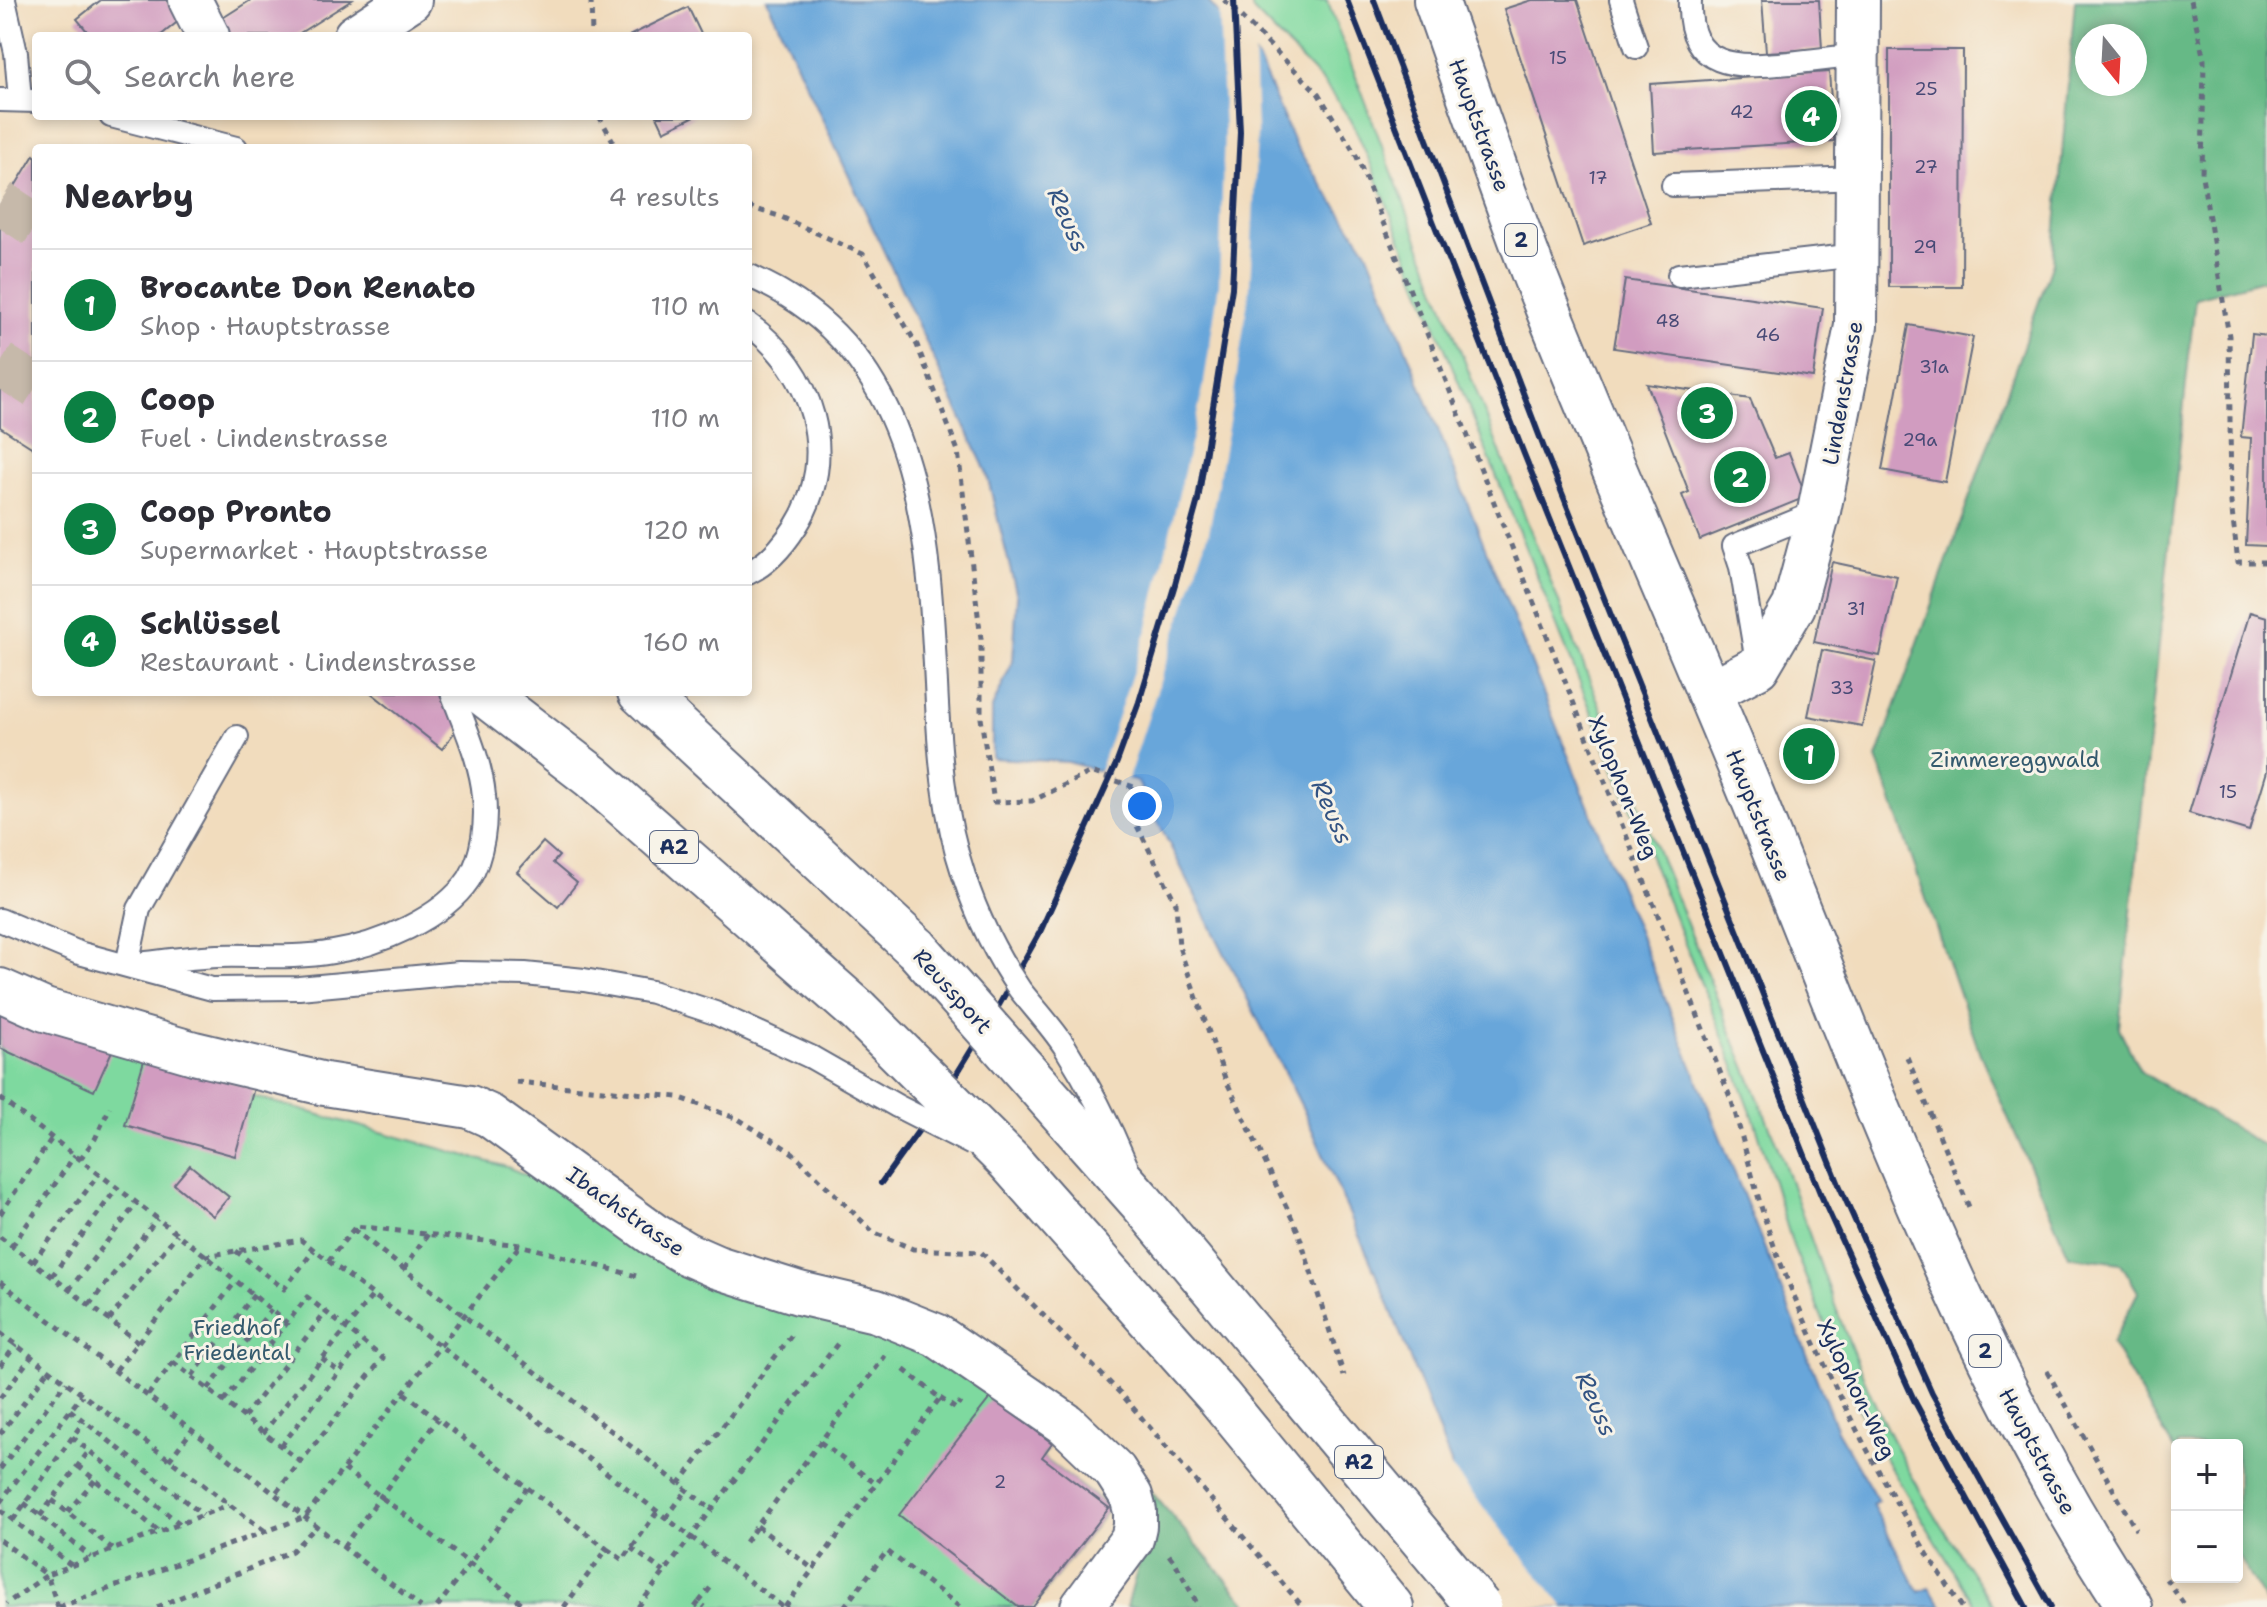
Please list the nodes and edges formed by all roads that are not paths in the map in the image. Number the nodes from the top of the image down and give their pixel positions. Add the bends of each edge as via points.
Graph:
1 (4, 0) edge
2 (190, 0) edge
3 (410, 0) edge
4 (1436, 0) edge
5 (1621, 0) edge
6 (1690, 0) edge
7 (1858, 0) edge
8 (206, 32) edge
9 (361, 32) edge
10 (1636, 47) dead end
11 (1859, 55) junction
12 (19, 100) edge
13 (127, 120) edge
14 (220, 144) edge
15 (1858, 178) junction
16 (1673, 185) dead end
17 (1857, 255) junction
18 (1679, 275) dead end
19 (752, 277) edge
20 (752, 327) edge
21 (1818, 516) junction
22 (752, 571) edge
23 (1758, 667) junction
24 (1708, 693) junction
25 (453, 696) edge
26 (487, 696) edge
27 (644, 696) edge
28 (237, 737) dead end
29 (0, 920) edge
30 (127, 965) junction
31 (0, 990) edge
32 (1010, 1162) junction
33 (1142, 1203) junction
34 (1082, 1607) edge
35 (1391, 1607) edge
36 (1479, 1607) edge
37 (2130, 1607) edge

1 - 12 lane via 16,53
2 - 8 street
3 - 9 street
4 - 24 main road, Hauptstrasse / 2 via 1534,274
5 - 10 lane
6 - 11 lane via 1689,18 1700,47 1719,62 1748,67
7 - 11 street, Lindenstrasse
11 - 15 street, Lindenstrasse
13 - 14 lane
15 - 16 lane
15 - 17 street, Lindenstrasse
17 - 18 lane
17 - 21 street, Lindenstrasse via 1856,326
19 - 33 lane, bridge via 825,325 855,356 897,432 924,531 940,759 963,874 997,952 1089,1088
20 - 22 lane via 789,363 805,390 816,421 819,455 803,514 784,544
21 - 23 street, Lindenstrasse via 1794,606
21 - 23 lane via 1734,546
23 - 24 street
24 - 37 main road, Hauptstrasse / 2 via 1970,1321 2062,1498
25 - 30 lane via 475,754 485,817 481,849 469,878 446,903 388,937 334,952
26 - 32 main road, A2, bridge via 591,776 857,1010
27 - 33 main road, Reussport / A2, bridge via 917,949
28 - 30 lane via 139,909
29 - 30 lane via 79,953
30 - 32 lane, bridge via 212,989 299,988 459,973 525,974 652,992 811,1057
31 - 34 street, Ibachstrasse via 45,1010 194,1053 325,1084 470,1107 685,1253 785,1289 876,1311 936,1335 1066,1424 1115,1471 1131,1496 1132,1539
32 - 35 main road, A2 via 1219,1397
33 - 36 main road, Reussport / A2, bridge

